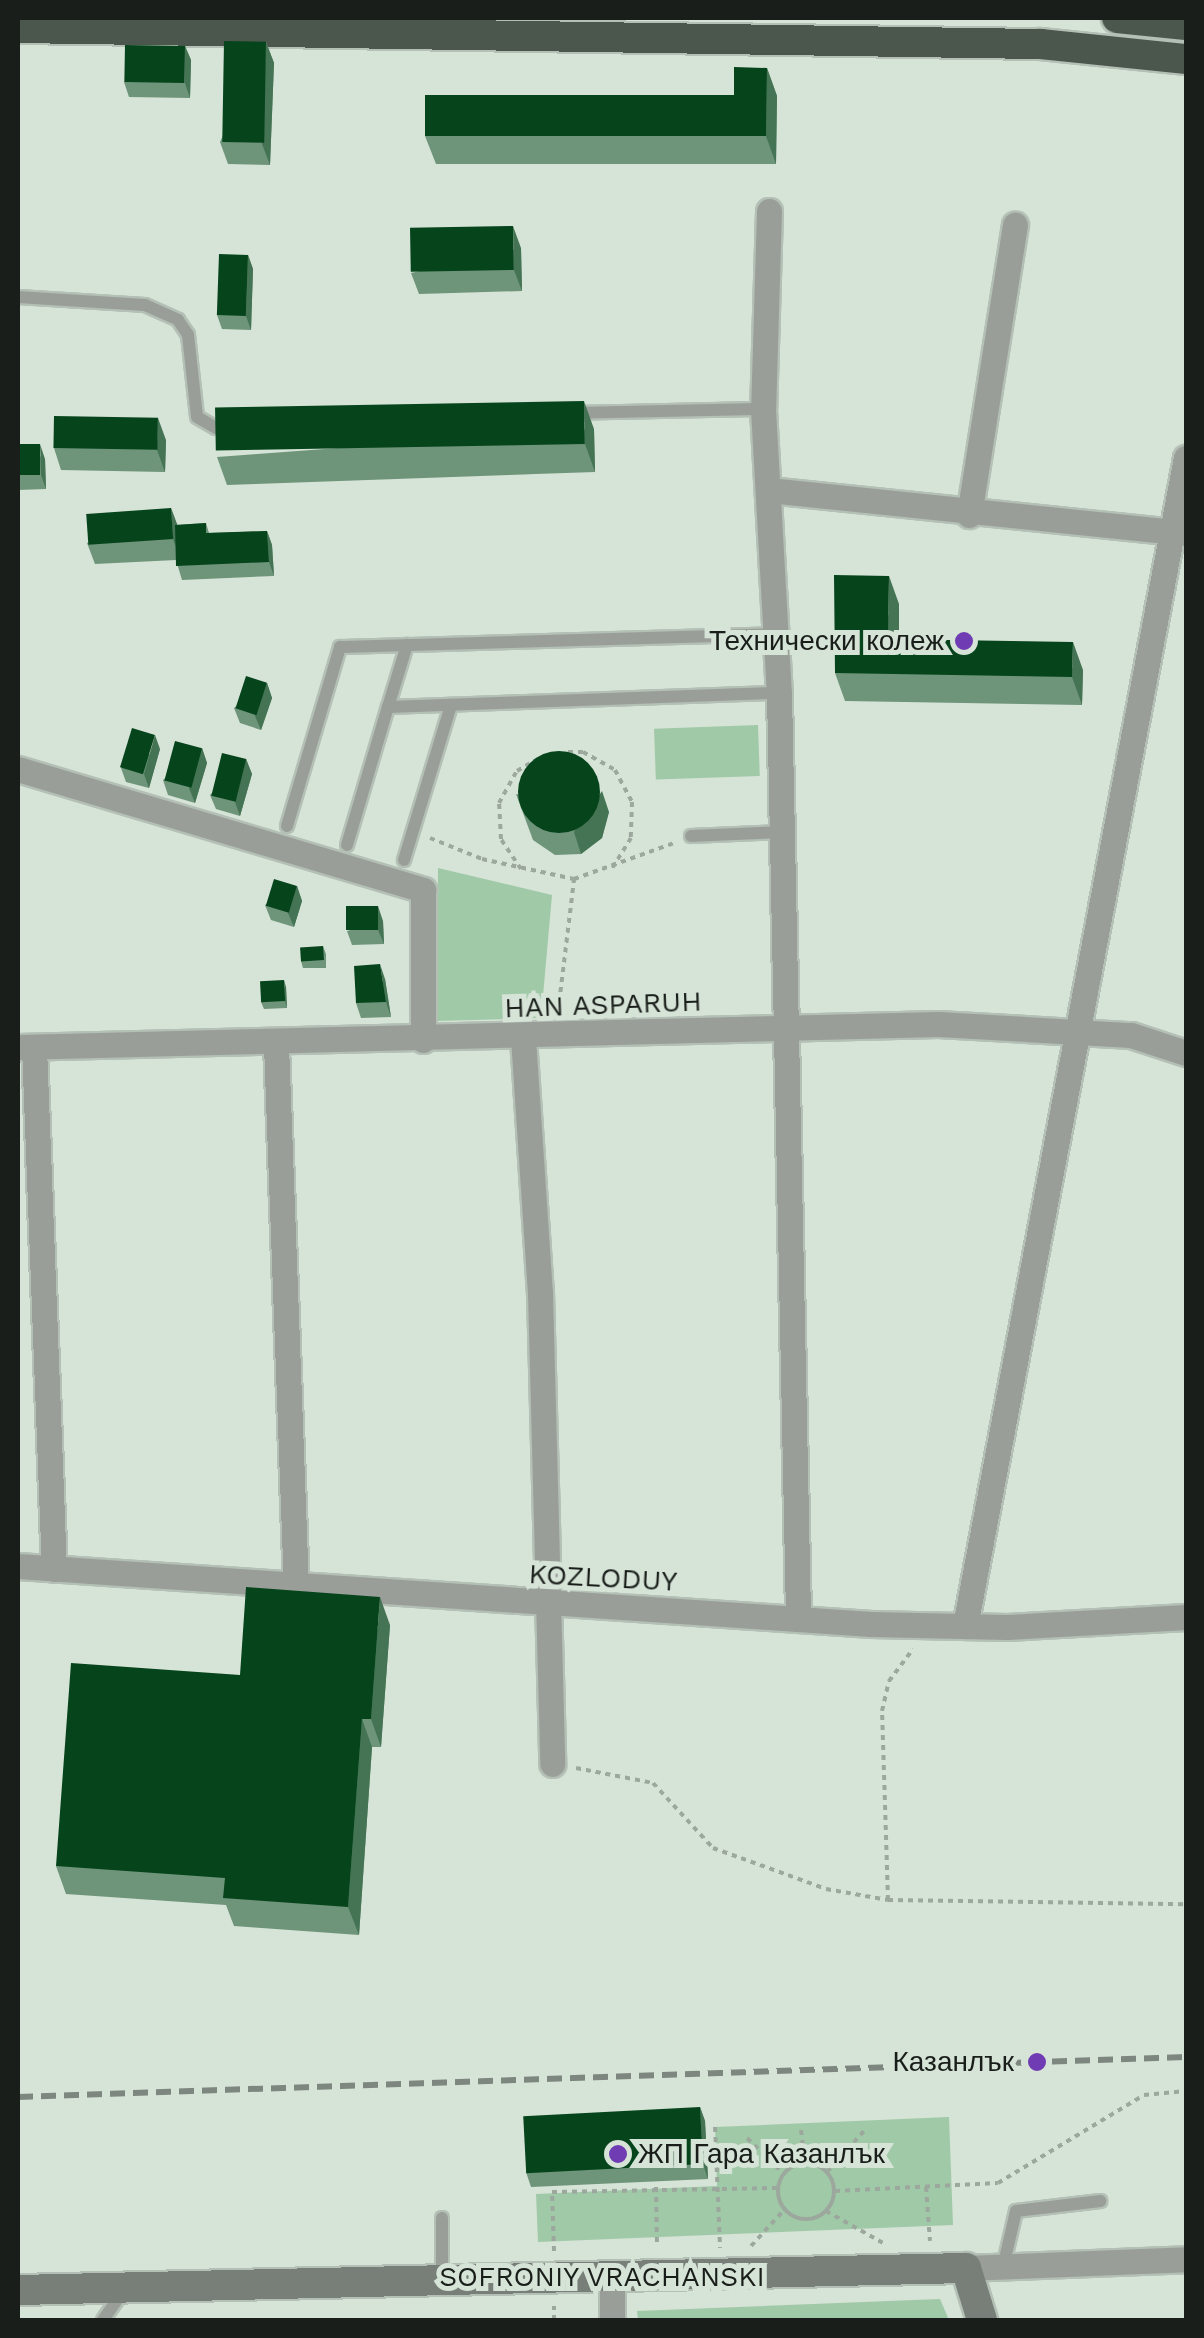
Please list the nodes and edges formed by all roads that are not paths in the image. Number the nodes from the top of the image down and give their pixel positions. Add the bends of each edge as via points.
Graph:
1 (1117, 18) edge
2 (1186, 24) edge
3 (18, 28) edge
4 (1186, 59) edge
5 (769, 210) dead end
6 (1015, 225) dead end
7 (18, 297) edge
8 (762, 409) junction
9 (550, 414) edge
10 (255, 426) edge
11 (1186, 458) edge
12 (769, 490) junction
13 (970, 514) junction
14 (1180, 532) edge
15 (776, 634) junction
16 (407, 645) junction
17 (779, 693) junction
18 (451, 704) junction
19 (388, 707) junction
20 (18, 769) edge
21 (287, 826) dead end
22 (780, 832) junction
23 (691, 836) road end
24 (346, 845) dead end
25 (404, 860) dead end
26 (783, 1030) junction
27 (1080, 1030) junction
28 (523, 1038) junction
29 (422, 1040) junction
30 (276, 1045) junction
31 (26, 1047) edge
32 (1186, 1053) edge
33 (18, 1566) edge
34 (54, 1569) junction
35 (296, 1589) junction
36 (551, 1605) junction
37 (1186, 1617) edge
38 (798, 1619) junction
39 (965, 1626) junction
40 (552, 1764) road end
41 (1100, 2202) dead end
42 (442, 2218) dead end
43 (1186, 2258) edge
44 (1004, 2264) junction
45 (966, 2268) junction
46 (442, 2278) junction
47 (612, 2279) junction
48 (126, 2287) junction
49 (18, 2290) edge
50 (103, 2320) edge
51 (612, 2320) edge
52 (982, 2320) edge

1 - 2 highway
3 - 4 highway via 1041,44
5 - 8 street
6 - 13 street
7 - 10 lane via 145,305 178,320 188,336 197,417 216,428
8 - 9 lane
8 - 12 street
11 - 14 street
12 - 13 street
12 - 15 street
13 - 14 street
14 - 27 street
15 - 16 lane
15 - 17 street
16 - 19 lane
16 - 21 lane via 340,647
17 - 18 lane
17 - 22 street
18 - 19 lane
18 - 25 lane
19 - 24 lane
20 - 29 street via 423,890
22 - 23 lane
22 - 26 street
26 - 27 street, HAN ASPARUH via 938,1024
26 - 28 street, HAN ASPARUH
26 - 38 street
27 - 32 street, HAN ASPARUH via 1131,1035
27 - 39 street
28 - 29 street, HAN ASPARUH
28 - 36 street
29 - 30 street, HAN ASPARUH
30 - 31 street, HAN ASPARUH
30 - 35 street
31 - 34 street
33 - 34 street, KOZLODUY
34 - 35 street, KOZLODUY
35 - 36 street, KOZLODUY
36 - 38 street, KOZLODUY
36 - 40 street
37 - 39 street, KOZLODUY
38 - 39 street, KOZLODUY
41 - 44 lane via 1016,2211
42 - 46 lane
43 - 44 street, SOFRONIY VRACHANSKI
44 - 45 street, SOFRONIY VRACHANSKI
45 - 47 street, SOFRONIY VRACHANSKI
45 - 52 street
46 - 47 street, SOFRONIY VRACHANSKI
46 - 48 street, SOFRONIY VRACHANSKI
47 - 51 street
48 - 49 street, SOFRONIY VRACHANSKI
48 - 50 lane

